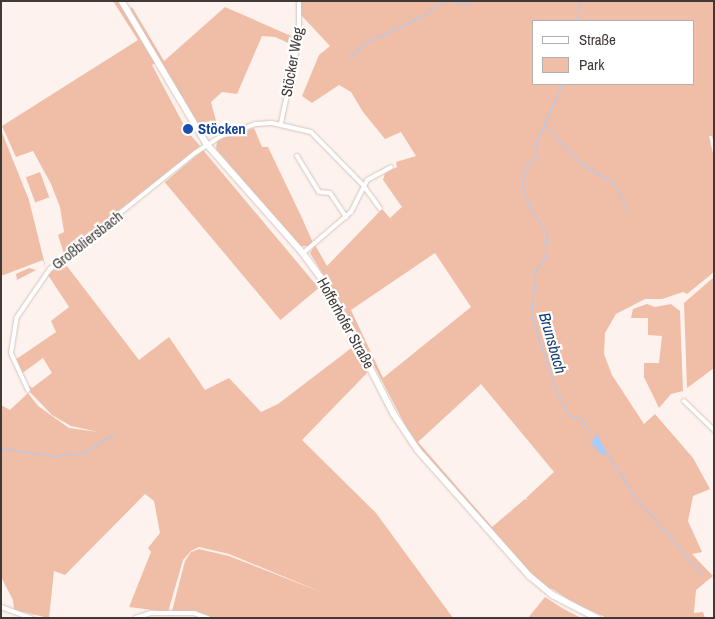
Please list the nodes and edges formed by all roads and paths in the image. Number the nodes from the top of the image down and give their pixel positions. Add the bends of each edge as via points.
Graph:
1 (122, 1) edge
2 (299, 1) edge
3 (281, 124) junction
4 (207, 144) junction
5 (297, 156) dead end
6 (391, 167) dead end
7 (363, 185) junction
8 (380, 208) dead end
9 (346, 217) junction
10 (303, 253) junction
11 (28, 390) dead end
12 (684, 402) dead end
13 (714, 430) edge
14 (1, 607) edge
15 (32, 618) edge
16 (135, 618) edge
17 (208, 618) edge
18 (597, 618) edge

1 - 4 street, Hofferhofer Straße
2 - 3 street, Stöcker Weg via 300,38
3 - 4 street via 242,128
3 - 7 street via 310,132
4 - 10 street, Hofferhofer Straße
4 - 11 street, Großbliersbach via 50,269 17,317 11,353
5 - 9 street via 319,192 330,193
6 - 7 street via 372,176
7 - 8 street
7 - 9 street via 356,204
9 - 10 street
10 - 18 street, Hofferhofer Straße via 344,312 394,414 422,456 530,576 559,598
12 - 13 street
14 - 15 street
16 - 17 street via 150,613 194,613

